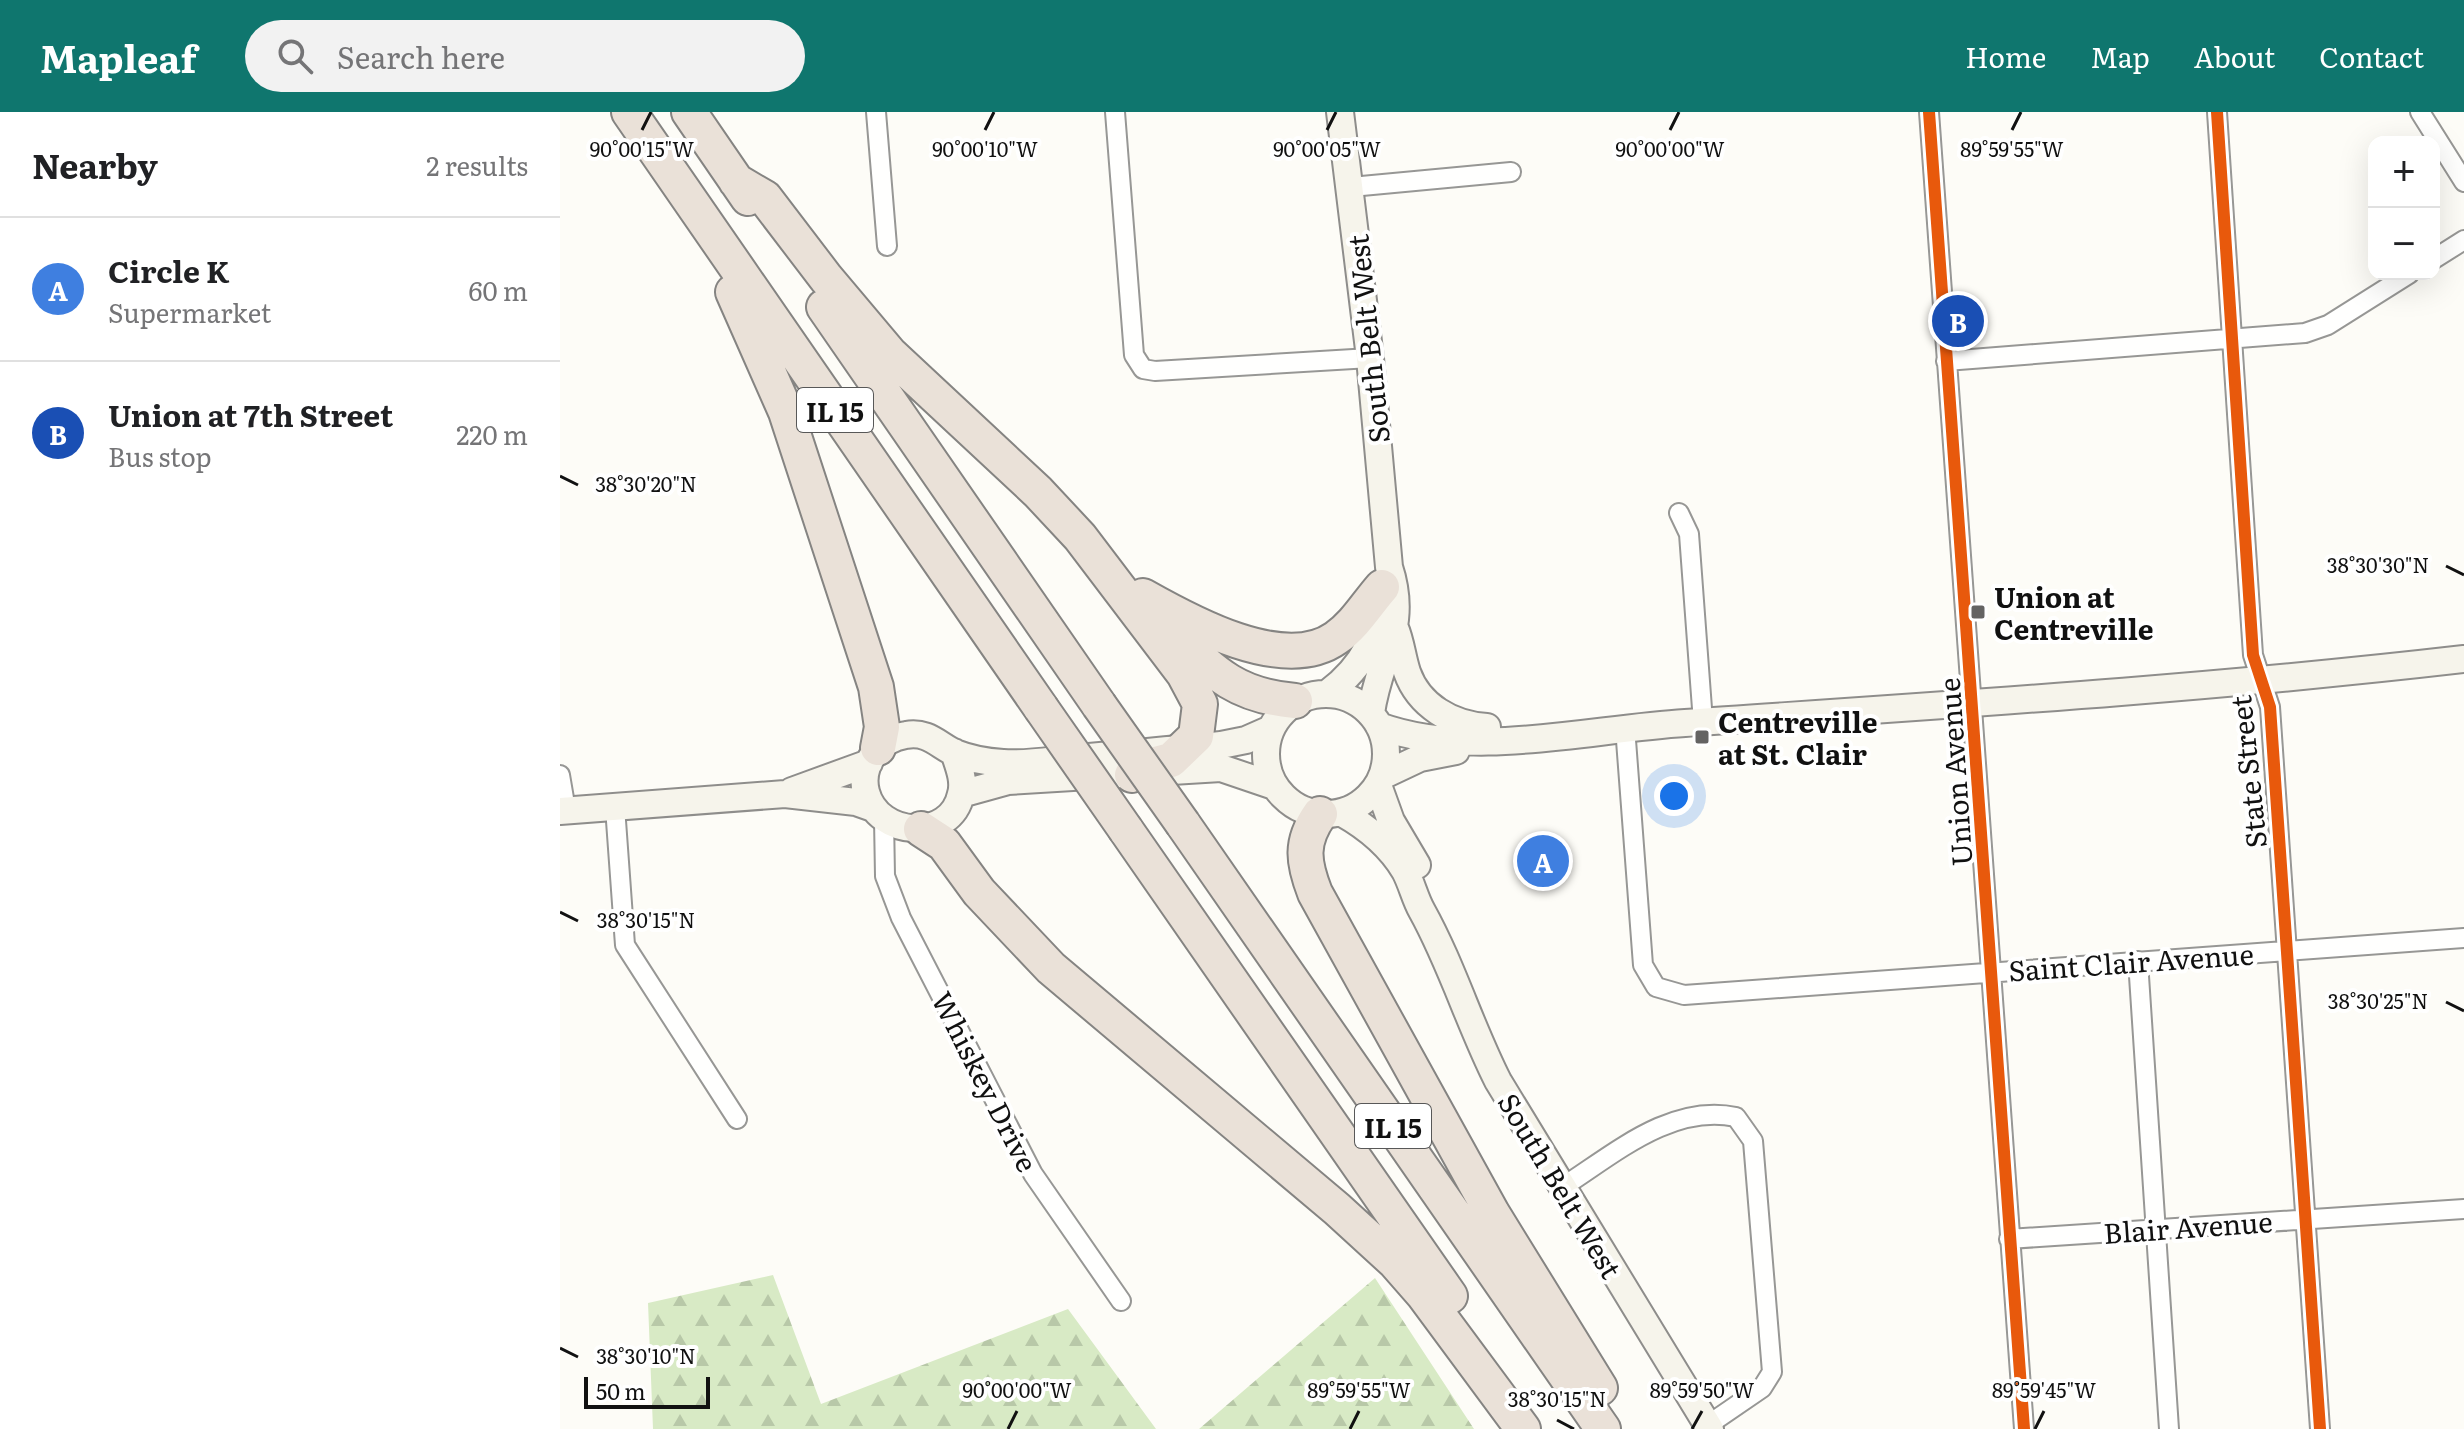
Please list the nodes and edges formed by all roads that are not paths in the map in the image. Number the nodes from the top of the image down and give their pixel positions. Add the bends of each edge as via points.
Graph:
1 (629, 112) edge
2 (689, 112) edge
3 (876, 112) edge
4 (1115, 112) edge
5 (1340, 112) edge
6 (1929, 112) edge
7 (2217, 112) edge
8 (2420, 112) edge
9 (1511, 172) dead end
10 (736, 181) junction
11 (2464, 182) edge
12 (1351, 187) junction
13 (717, 238) junction
14 (2464, 240) edge
15 (887, 246) dead end
16 (2440, 255) edge
17 (2399, 280) edge
18 (2231, 341) junction
19 (1370, 358) junction
20 (1946, 361) junction
21 (1679, 513) dead end
22 (1080, 537) junction
23 (1386, 577) junction
24 (1143, 596) junction
25 (1395, 628) junction
26 (2464, 659) edge
27 (2262, 682) junction
28 (1311, 697) junction
29 (1973, 702) junction
30 (1375, 720) junction
31 (1703, 722) junction
32 (1625, 727) junction
33 (1271, 729) junction
34 (1516, 740) junction
35 (1469, 743) junction
36 (1187, 749) junction
37 (954, 752) junction
38 (873, 756) junction
39 (560, 775) edge
40 (1132, 775) junction
41 (1381, 780) junction
42 (1274, 786) junction
43 (785, 794) junction
44 (961, 794) junction
45 (615, 807) junction
46 (563, 810) edge
47 (1331, 814) junction
48 (896, 821) junction
49 (1434, 929) junction
50 (2464, 938) edge
51 (2285, 950) junction
52 (2138, 961) junction
53 (1992, 971) junction
54 (737, 1119) dead end
55 (1561, 1188) junction
56 (2464, 1209) edge
57 (2306, 1218) junction
58 (2157, 1228) junction
59 (2009, 1239) junction
60 (1121, 1301) dead end
61 (1709, 1427) edge
62 (1523, 1429) edge
63 (1542, 1429) edge
64 (1603, 1429) edge
65 (1626, 1429) edge
66 (2024, 1429) edge
67 (2169, 1429) edge
68 (2320, 1429) edge

1 - 13 highway, IL 15
2 - 10 highway, IL 15
3 - 15 street
4 - 19 street via 1134,355 1143,369
5 - 12 main road, South Belt West
6 - 20 street, Union Avenue
7 - 18 street, State Street
8 - 11 street
9 - 12 street
10 - 22 highway via 765,198 890,354
10 - 64 highway, IL 15, bridge
12 - 19 main road, South Belt West
13 - 38 highway via 723,269 786,412 876,687 882,727
13 - 63 highway, IL 15, bridge
14 - 16 street
17 - 18 street via 2317,331
18 - 20 street
18 - 27 street, State Street via 2253,655
19 - 23 main road, South Belt West
20 - 29 street, Union Avenue
21 - 31 street via 1689,534
22 - 24 highway via 1115,561
22 - 36 highway via 1194,690 1200,716
23 - 24 highway via 1353,624 1334,640 1288,649 1215,634
23 - 25 main road, South Belt West via 1395,587
23 - 28 main road, South Belt West via 1362,663
24 - 28 highway via 1224,681 1266,699
25 - 30 main road, South Belt West
25 - 34 main road via 1408,674 1434,708 1457,722
26 - 27 main road
27 - 29 main road
27 - 51 street, State Street via 2270,707
28 - 30 main road via 1351,699
28 - 33 main road, South Belt West
29 - 31 main road
29 - 53 street, Union Avenue
30 - 35 main road via 1418,738
30 - 41 main road, South Belt West via 1387,752
31 - 32 main road
32 - 34 main road
32 - 53 street, Saint Clair Avenue via 1643,965 1656,987 1684,995
33 - 36 main road via 1246,740
33 - 42 main road via 1266,748
34 - 35 main road
35 - 41 main road via 1456,752 1420,758
36 - 37 main road via 1005,763
36 - 40 highway
37 - 38 main road via 924,735 891,739
37 - 44 main road
38 - 43 main road
38 - 48 main road via 866,793
39 - 46 street
40 - 42 main road, South Belt West via 1221,768
40 - 44 main road, South Belt West via 1008,781
41 - 47 main road via 1362,802
41 - 49 main road, South Belt West via 1391,821 1427,885
42 - 47 main road, South Belt West via 1293,804
43 - 45 main road
43 - 48 main road via 856,802
44 - 48 main road via 945,818
45 - 46 main road
45 - 54 street via 625,945
47 - 49 main road, South Belt West via 1374,834 1392,854
47 - 65 highway via 1304,844 1315,893 1478,1188
48 - 60 street, Whiskey Drive via 886,847 885,876 901,918 1033,1174
48 - 62 highway via 944,844 979,892 1051,968 1395,1262
49 - 55 main road, South Belt West via 1472,1030
50 - 51 street, Saint Clair Avenue
51 - 52 street, Saint Clair Avenue
51 - 57 street, State Street
52 - 53 street, Saint Clair Avenue
52 - 58 street
53 - 59 street, Union Avenue
55 - 61 main road, South Belt West
55 - 61 street via 1638,1138 1680,1119 1713,1112 1736,1117 1753,1141 1772,1372 1762,1388
56 - 57 street, Blair Avenue
57 - 58 street, Blair Avenue
57 - 68 street, State Street
58 - 59 street, Blair Avenue
58 - 67 street
59 - 66 street, Union Avenue

